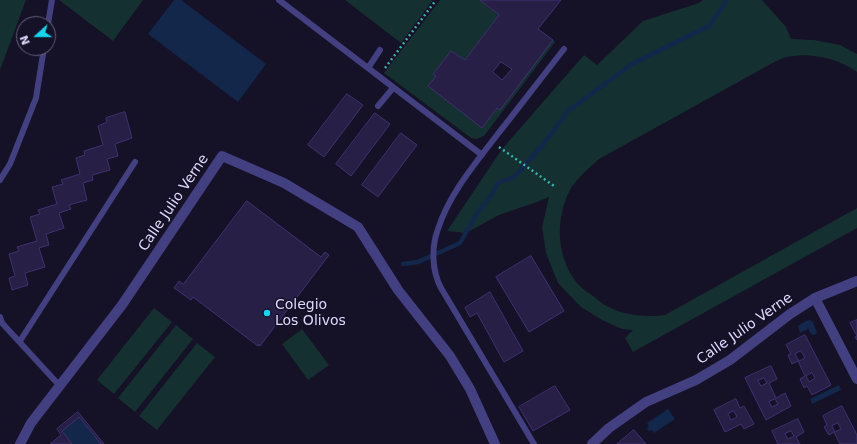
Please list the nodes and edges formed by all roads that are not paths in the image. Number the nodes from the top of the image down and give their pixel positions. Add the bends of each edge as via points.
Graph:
1 (52, 0) edge
2 (279, 0) edge
3 (49, 16) edge
4 (564, 49) dead end
5 (380, 50) dead end
6 (43, 56) edge
7 (368, 68) junction
8 (393, 88) junction
9 (378, 106) dead end
10 (482, 155) junction
11 (135, 162) dead end
12 (0, 180) edge
13 (857, 281) edge
14 (815, 298) junction
15 (0, 317) edge
16 (20, 341) junction
17 (857, 379) edge
18 (59, 385) junction
19 (20, 444) edge
20 (495, 444) edge
21 (534, 444) edge
22 (592, 444) edge

1 - 3 lane
2 - 7 lane
4 - 10 lane
5 - 7 lane
6 - 12 lane via 36,98 10,164
7 - 8 lane
8 - 9 lane
8 - 10 lane
10 - 21 lane via 451,200 437,230 434,250 437,281
11 - 16 lane
13 - 14 street, Calle Julio Verne
14 - 17 street
14 - 22 street, Calle Julio Verne via 730,360 696,380 646,402 608,428
15 - 16 lane via 2,323
16 - 18 lane
18 - 19 street, Calle Julio Verne via 31,423
18 - 20 street, Calle Julio Verne via 122,305 222,156 284,183 358,227 398,290 450,356 470,390

